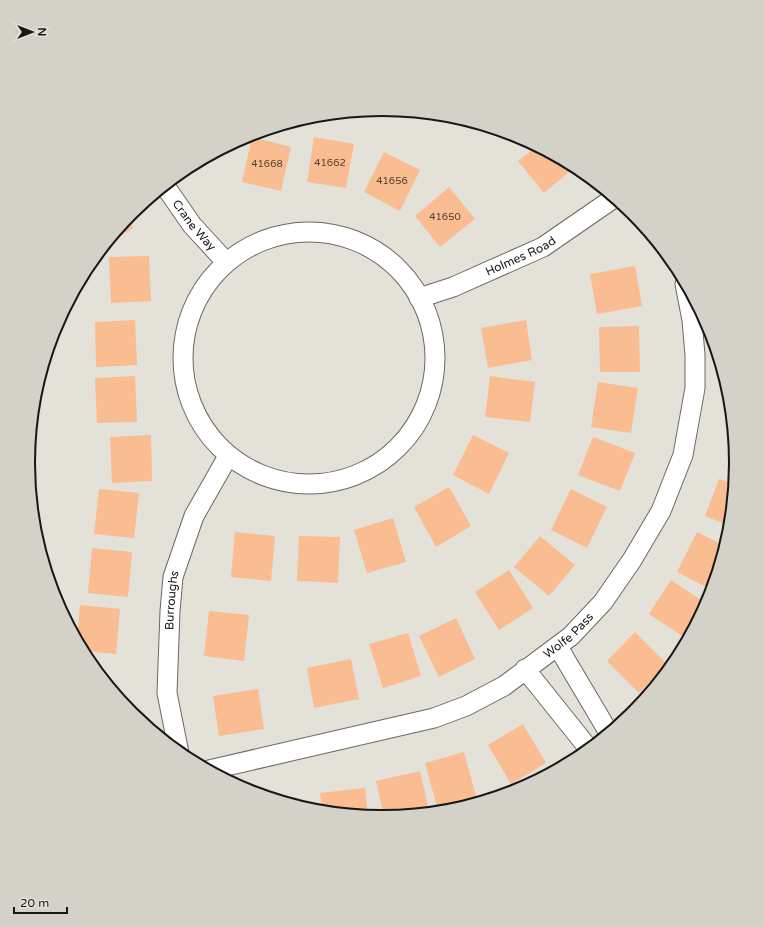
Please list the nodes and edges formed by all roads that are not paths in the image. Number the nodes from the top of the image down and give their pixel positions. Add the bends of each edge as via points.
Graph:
1 (168, 190) edge
2 (609, 201) edge
3 (226, 262) junction
4 (420, 298) junction
5 (688, 300) edge
6 (227, 458) junction
7 (558, 647) junction
8 (525, 669) junction
9 (606, 728) edge
10 (177, 743) edge
11 (585, 745) edge
12 (216, 768) edge

1 - 3 street, Crane Way via 192,226
2 - 4 street, Holmes Road via 543,246 453,287
3 - 4 street via 244,248 284,233 322,232 365,242 386,255 405,275
3 - 6 street via 200,293 184,355 193,406 203,431 213,446
4 - 6 street via 429,319 436,352 435,382 428,405 417,425 396,451 362,471 327,483 291,483 266,478 245,471
5 - 7 street, Wolfe Pass via 695,355 695,388 683,455 661,511 632,560 603,602
6 - 10 street, Burroughs via 194,516 174,577 167,693
7 - 8 street, Wolfe Pass
7 - 9 street
8 - 11 street
8 - 12 street, Wolfe Pass via 504,686 466,706 434,718

